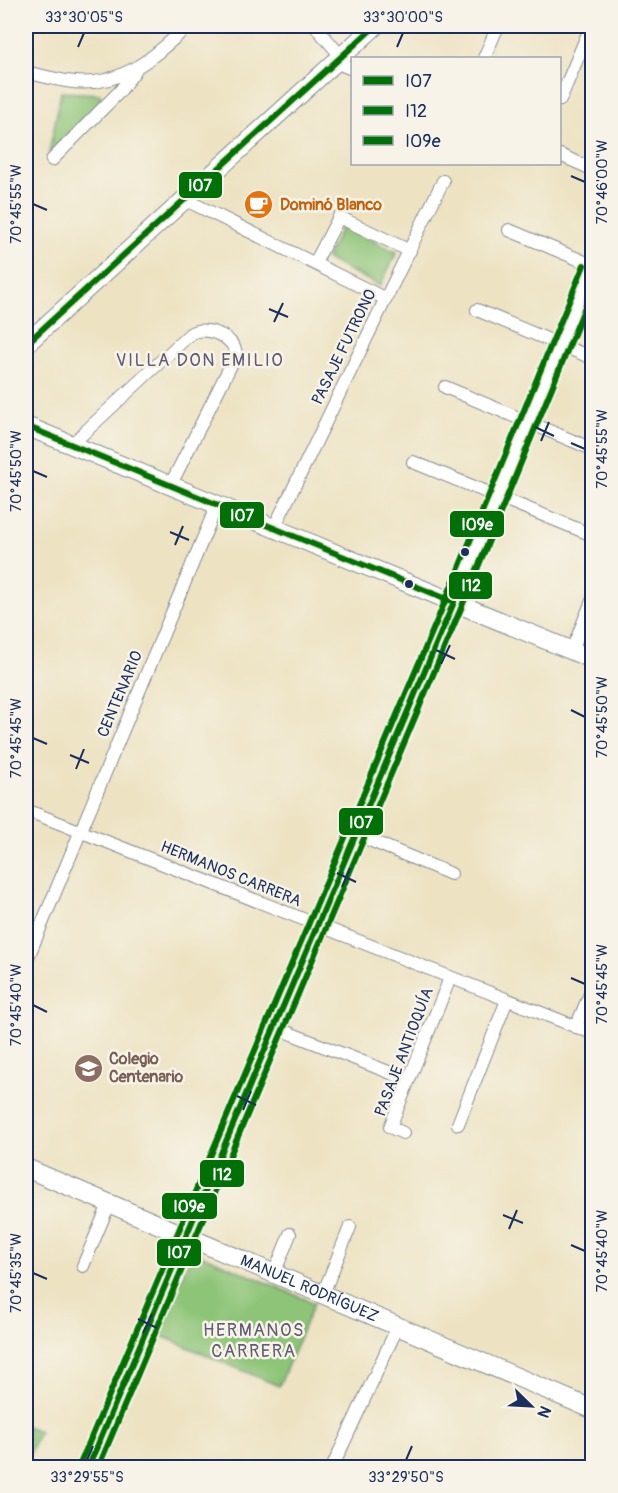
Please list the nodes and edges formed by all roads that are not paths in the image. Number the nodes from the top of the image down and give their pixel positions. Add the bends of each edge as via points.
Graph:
1 (188, 26) edge
2 (315, 26) edge
3 (375, 26) edge
4 (498, 26) edge
5 (591, 26) edge
6 (484, 57) edge
7 (343, 62) edge
8 (138, 68) junction
9 (26, 72) edge
10 (561, 98) edge
11 (561, 155) edge
12 (52, 160) dead end
13 (592, 169) edge
14 (443, 181) dead end
15 (184, 199) junction
16 (509, 230) dead end
17 (410, 251) junction
18 (315, 263) junction
19 (592, 266) edge
20 (386, 298) junction
21 (477, 310) dead end
22 (26, 344) edge
23 (561, 345) junction
24 (592, 358) edge
25 (445, 387) dead end
26 (528, 423) junction
27 (26, 426) edge
28 (71, 445) junction
29 (592, 449) edge
30 (413, 462) dead end
31 (170, 486) junction
32 (498, 496) junction
33 (217, 505) junction
34 (274, 528) junction
35 (592, 535) edge
36 (592, 601) edge
37 (454, 602) junction
38 (572, 650) junction
39 (592, 659) edge
40 (26, 810) edge
41 (81, 832) junction
42 (355, 834) junction
43 (451, 874) dead end
44 (316, 926) junction
45 (26, 962) edge
46 (450, 978) junction
47 (592, 989) edge
48 (507, 1000) junction
49 (274, 1027) junction
50 (576, 1027) junction
51 (592, 1033) edge
52 (409, 1080) junction
53 (458, 1124) dead end
54 (403, 1132) dead end
55 (26, 1168) edge
56 (109, 1204) junction
57 (350, 1227) dead end
58 (290, 1234) dead end
59 (186, 1236) junction
60 (83, 1266) dead end
61 (274, 1274) junction
62 (324, 1290) junction
63 (398, 1326) junction
64 (592, 1409) edge
65 (88, 1467) edge
66 (332, 1467) edge

1 - 8 street
2 - 7 street
3 - 7 street
4 - 6 street
5 - 10 street
7 - 15 street
8 - 9 street via 88,82
8 - 12 street
11 - 13 street
14 - 17 street, PASAJE FUTRONO
15 - 18 street
15 - 22 street
16 - 19 street
17 - 18 street via 339,217
17 - 20 street, PASAJE FUTRONO
18 - 20 street
19 - 23 street
20 - 34 street, PASAJE FUTRONO
21 - 23 street
23 - 24 street
23 - 26 street
25 - 26 street
26 - 29 street
26 - 32 street
27 - 28 street
28 - 31 street
28 - 31 street via 196,330 209,331 232,342 237,351 235,359
30 - 32 street
31 - 33 street
32 - 35 street
32 - 37 street
33 - 34 street
33 - 41 street, CENTENARIO
34 - 37 street
36 - 38 street
37 - 38 street
37 - 42 street
38 - 39 street
40 - 41 street, HERMANOS CARRERA
41 - 44 street, HERMANOS CARRERA
41 - 45 street, CENTENARIO
42 - 43 street
42 - 44 street
44 - 46 street, HERMANOS CARRERA
44 - 49 street
46 - 48 street, HERMANOS CARRERA
46 - 52 street, PASAJE ANTIOQUÍA
47 - 50 street
48 - 50 street, HERMANOS CARRERA
48 - 53 street
49 - 52 street
49 - 59 street
50 - 51 street, HERMANOS CARRERA
52 - 54 street, PASAJE ANTIOQUÍA via 390,1127
55 - 56 street, MANUEL RODRÍGUEZ
56 - 59 street, MANUEL RODRÍGUEZ
56 - 60 street
57 - 62 street, MANUEL RODRÍGUEZ
58 - 61 street
59 - 61 street, MANUEL RODRÍGUEZ
59 - 65 street
61 - 62 street, MANUEL RODRÍGUEZ
62 - 63 street, MANUEL RODRÍGUEZ
63 - 64 street, MANUEL RODRÍGUEZ
63 - 66 street

